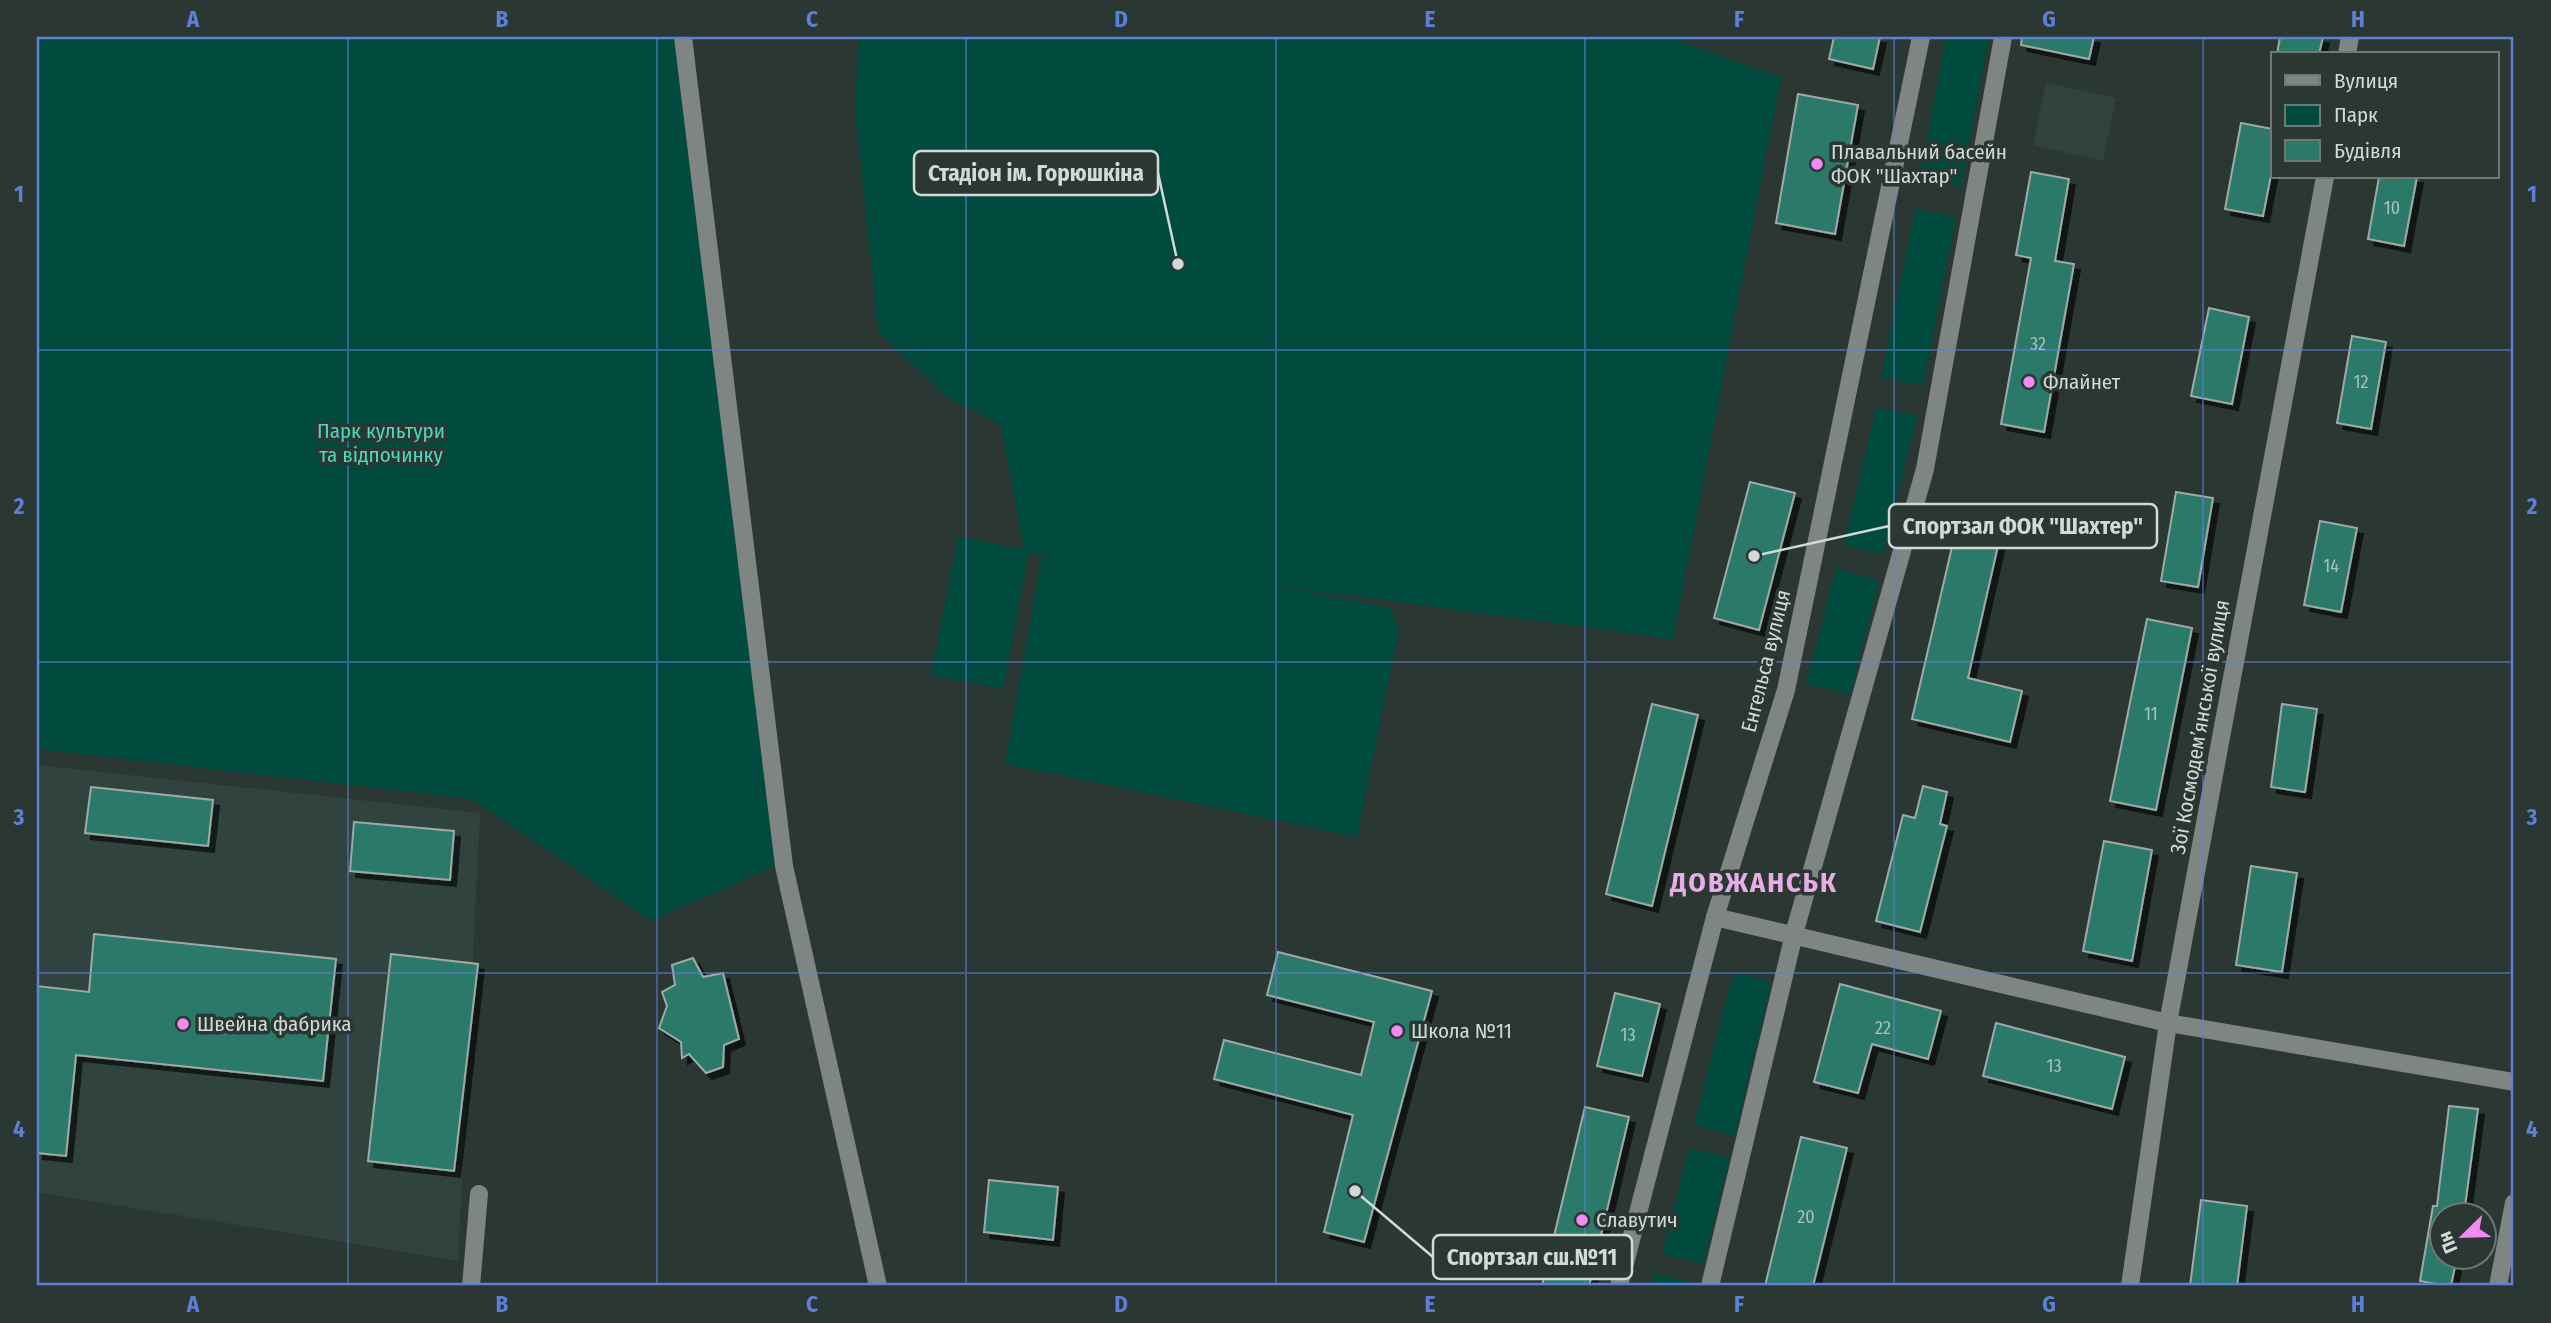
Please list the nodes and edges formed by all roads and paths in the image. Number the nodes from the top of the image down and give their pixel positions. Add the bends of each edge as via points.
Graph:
1 (683, 37) edge
2 (1921, 37) edge
3 (2003, 37) edge
4 (2325, 178) edge
5 (1715, 918) junction
6 (1794, 934) junction
7 (2168, 1023) junction
8 (2514, 1082) edge
9 (479, 1194) dead end
10 (2514, 1203) edge
11 (471, 1286) edge
12 (878, 1286) edge
13 (1619, 1286) edge
14 (1710, 1286) edge
15 (2130, 1286) edge
16 (2498, 1286) edge

1 - 12 street via 785,866
2 - 5 street, Енгельса вулиця via 1786,690
3 - 6 street via 1925,469
4 - 7 street, Зої Космодем’янської вулиця
5 - 6 street
5 - 13 street, Енгельса вулиця
6 - 7 street
6 - 14 street
7 - 8 street
7 - 15 street, Зої Космодем’янської вулиця
9 - 11 street
10 - 16 street

